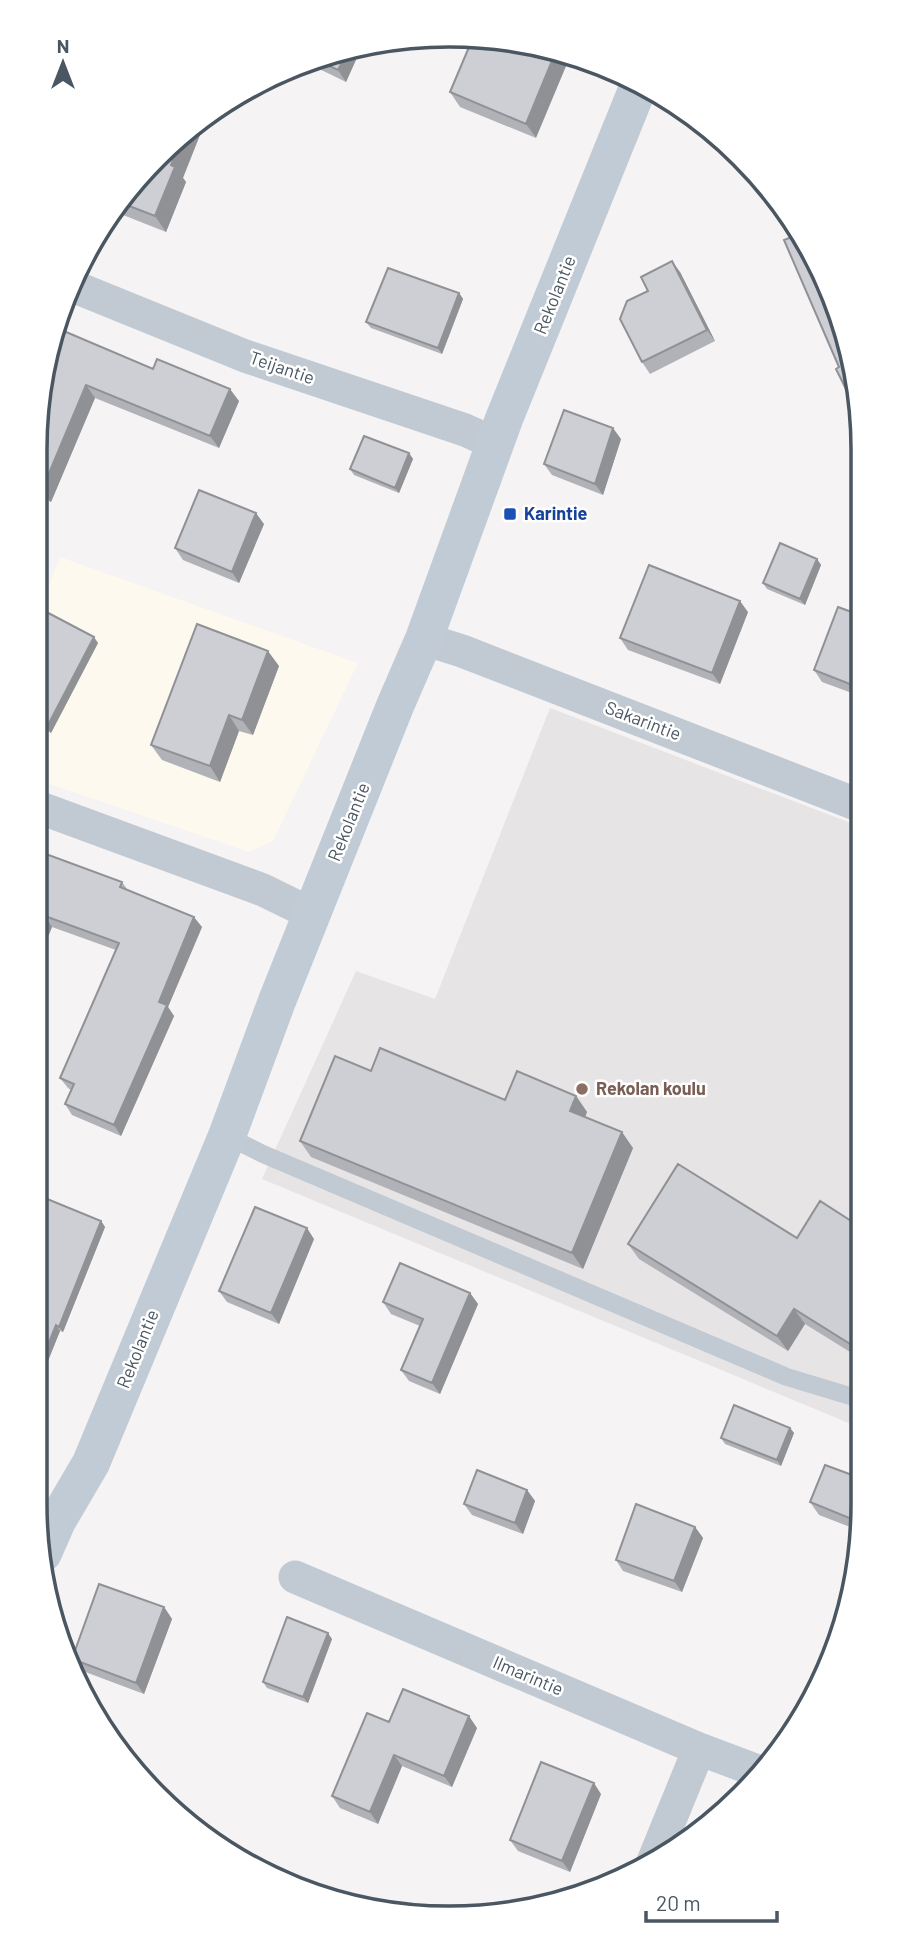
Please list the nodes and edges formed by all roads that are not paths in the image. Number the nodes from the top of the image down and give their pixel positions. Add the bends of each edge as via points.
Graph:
1 (636, 93) edge
2 (81, 289) edge
3 (496, 444) junction
4 (424, 639) junction
5 (851, 802) edge
6 (47, 810) edge
7 (312, 914) junction
8 (227, 1136) junction
9 (851, 1396) edge
10 (48, 1526) edge
11 (295, 1577) dead end
12 (699, 1749) junction
13 (751, 1769) edge
14 (659, 1846) edge

1 - 3 main road, Rekolantie
2 - 3 street, Teijantie via 245,356
3 - 4 main road, Rekolantie
4 - 5 street, Sakarintie
4 - 7 main road, Rekolantie
6 - 7 street via 263,890
7 - 8 main road, Rekolantie
8 - 9 lane via 787,1377
8 - 10 main road, Rekolantie via 91,1463
11 - 12 street, Ilmarintie
12 - 13 street, Ilmarintie
12 - 14 street

